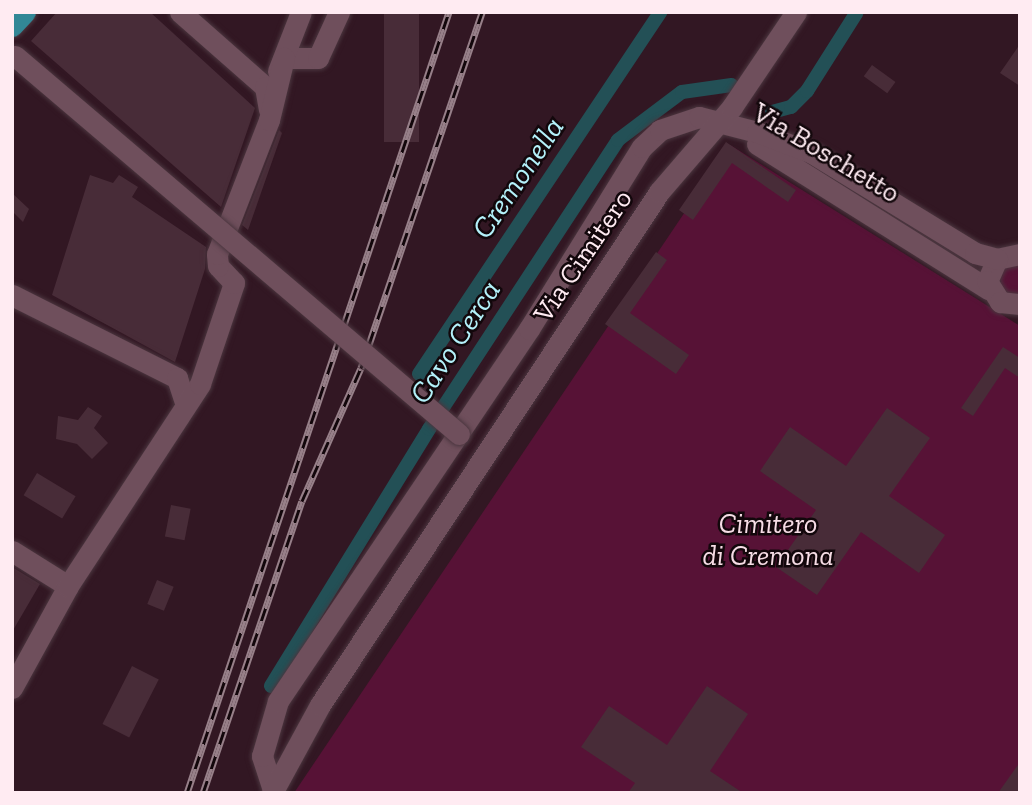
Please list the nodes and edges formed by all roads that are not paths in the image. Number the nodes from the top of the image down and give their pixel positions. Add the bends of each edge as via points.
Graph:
1 (25, 12) edge
2 (180, 12) edge
3 (301, 12) edge
4 (339, 12) edge
5 (796, 12) edge
6 (12, 26) edge
7 (14, 54) edge
8 (292, 59) junction
9 (251, 76) junction
10 (720, 121) junction
11 (260, 142) junction
12 (1012, 254) edge
13 (989, 289) junction
14 (21, 297) edge
15 (1020, 304) edge
16 (184, 400) junction
17 (459, 434) junction
18 (12, 551) edge
19 (68, 586) junction
20 (12, 688) edge
21 (273, 791) edge

1 - 6 main road
2 - 9 street
3 - 8 street
4 - 8 street via 326,50
5 - 10 street
7 - 17 street, bridge
8 - 9 street via 272,77
8 - 11 street
9 - 11 street via 269,101
10 - 12 street, Via Boschetto via 812,153 975,253
10 - 13 street, Via Boschetto
10 - 17 street, Via Cimitero via 679,120 642,146
10 - 21 street, Via Cimitero via 659,192 320,705
11 - 16 street via 217,254 218,266 234,283 200,384
12 - 13 street, Via Boschetto via 988,272
13 - 15 street, Via Boschetto via 1000,302
14 - 16 street via 177,378
16 - 19 street
17 - 21 street, Via Cimitero via 278,701 262,756
18 - 19 street
19 - 20 street

